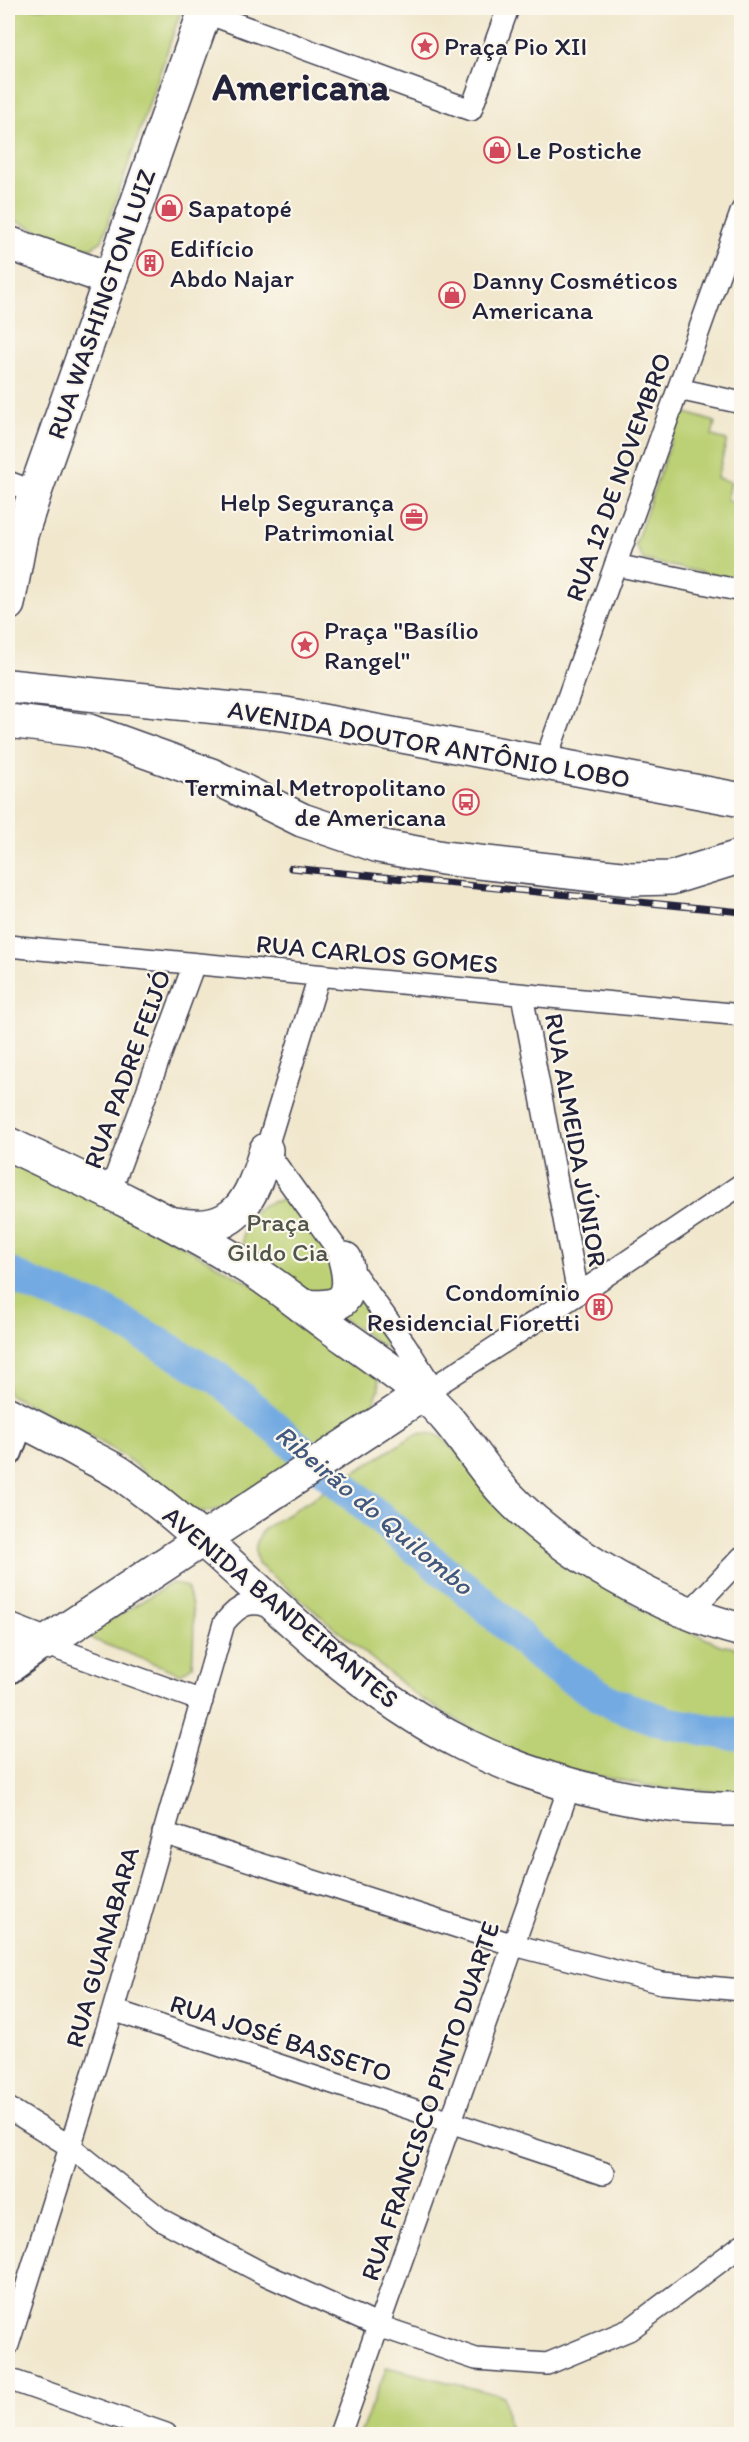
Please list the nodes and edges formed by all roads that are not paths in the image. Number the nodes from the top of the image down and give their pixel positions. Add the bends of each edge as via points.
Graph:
1 (508, 8) edge
2 (205, 10) edge
3 (741, 210) edge
4 (8, 243) edge
5 (110, 279) junction
6 (678, 389) junction
7 (741, 404) edge
8 (21, 487) edge
9 (615, 565) junction
10 (741, 591) edge
11 (8, 604) edge
12 (8, 686) edge
13 (8, 721) edge
14 (545, 762) junction
15 (741, 800) edge
16 (741, 856) edge
17 (8, 946) edge
18 (194, 964) junction
19 (319, 976) junction
20 (522, 995) junction
21 (741, 1016) edge
22 (8, 1144) edge
23 (266, 1150) junction
24 (741, 1184) edge
25 (110, 1192) junction
26 (172, 1224) junction
27 (345, 1259) junction
28 (578, 1294) junction
29 (302, 1306) junction
30 (428, 1391) junction
31 (14, 1417) edge
32 (8, 1452) edge
33 (168, 1512) junction
34 (203, 1541) junction
35 (741, 1557) edge
36 (161, 1569) junction
37 (278, 1609) junction
38 (688, 1614) junction
39 (8, 1630) edge
40 (741, 1630) edge
41 (44, 1644) junction
42 (8, 1670) edge
43 (202, 1701) junction
44 (570, 1785) junction
45 (741, 1809) edge
46 (163, 1833) junction
47 (514, 1945) junction
48 (741, 1990) edge
49 (112, 2010) junction
50 (8, 2108) edge
51 (451, 2123) junction
52 (71, 2147) junction
53 (604, 2173) dead end
54 (741, 2245) edge
55 (379, 2326) junction
56 (8, 2345) edge
57 (8, 2379) edge
58 (166, 2434) edge
59 (340, 2434) edge

1 - 2 street via 471,110
2 - 5 main road, RUA WASHINGTON LUIZ
3 - 6 street, RUA 12 DE NOVEMBRO
4 - 5 main road
5 - 8 main road, RUA WASHINGTON LUIZ
6 - 7 street
6 - 9 street, RUA 12 DE NOVEMBRO
8 - 11 main road, RUA WASHINGTON LUIZ via 21,535
9 - 10 street
9 - 14 street, RUA 12 DE NOVEMBRO
12 - 14 main road, AVENIDA DOUTOR ANTÔNIO LOBO via 285,714
13 - 16 main road via 89,731 211,775 302,820 379,846 422,854 630,879 671,878
14 - 15 main road, AVENIDA DOUTOR ANTÔNIO LOBO
17 - 18 street, RUA CARLOS GOMES
18 - 19 street, RUA CARLOS GOMES
18 - 25 street, RUA PADRE FEIJÓ
19 - 20 street, RUA CARLOS GOMES
19 - 23 street
20 - 21 street, RUA CARLOS GOMES
20 - 28 street, RUA ALMEIDA JÚNIOR
22 - 25 main road
23 - 26 main road via 255,1186 236,1213 205,1227
23 - 27 street
24 - 28 street
25 - 26 main road
26 - 29 main road via 254,1271
27 - 29 main road via 350,1284 344,1299 331,1307
27 - 30 street
28 - 30 street
29 - 30 main road
30 - 34 main road
30 - 38 main road via 505,1493 534,1520 605,1570
31 - 32 main road
31 - 33 main road, AVENIDA BANDEIRANTES via 123,1475
33 - 34 main road, AVENIDA BANDEIRANTES
33 - 36 main road via 173,1543
34 - 36 main road
34 - 37 main road, AVENIDA BANDEIRANTES
35 - 38 street
36 - 41 main road
37 - 43 street, RUA GUANABARA via 254,1603 233,1611 224,1623
37 - 44 main road, AVENIDA BANDEIRANTES via 366,1683 433,1729 501,1763
38 - 40 main road
39 - 41 main road
41 - 42 main road
41 - 43 street
43 - 46 street, RUA GUANABARA
44 - 45 main road, AVENIDA BANDEIRANTES via 649,1802
44 - 47 street, RUA FRANCISCO PINTO DUARTE
46 - 47 street
46 - 49 street, RUA GUANABARA
47 - 48 street via 662,1983
47 - 51 street, RUA FRANCISCO PINTO DUARTE
49 - 51 street, RUA JOSÉ BASSETO
49 - 52 street, RUA GUANABARA
50 - 52 street
51 - 53 street, RUA JOSÉ BASSETO
51 - 55 street, RUA FRANCISCO PINTO DUARTE
52 - 55 street via 162,2220 262,2273
52 - 56 street, RUA GUANABARA
54 - 55 street via 629,2330 547,2364 476,2359
55 - 59 street, RUA FRANCISCO PINTO DUARTE
57 - 58 street

